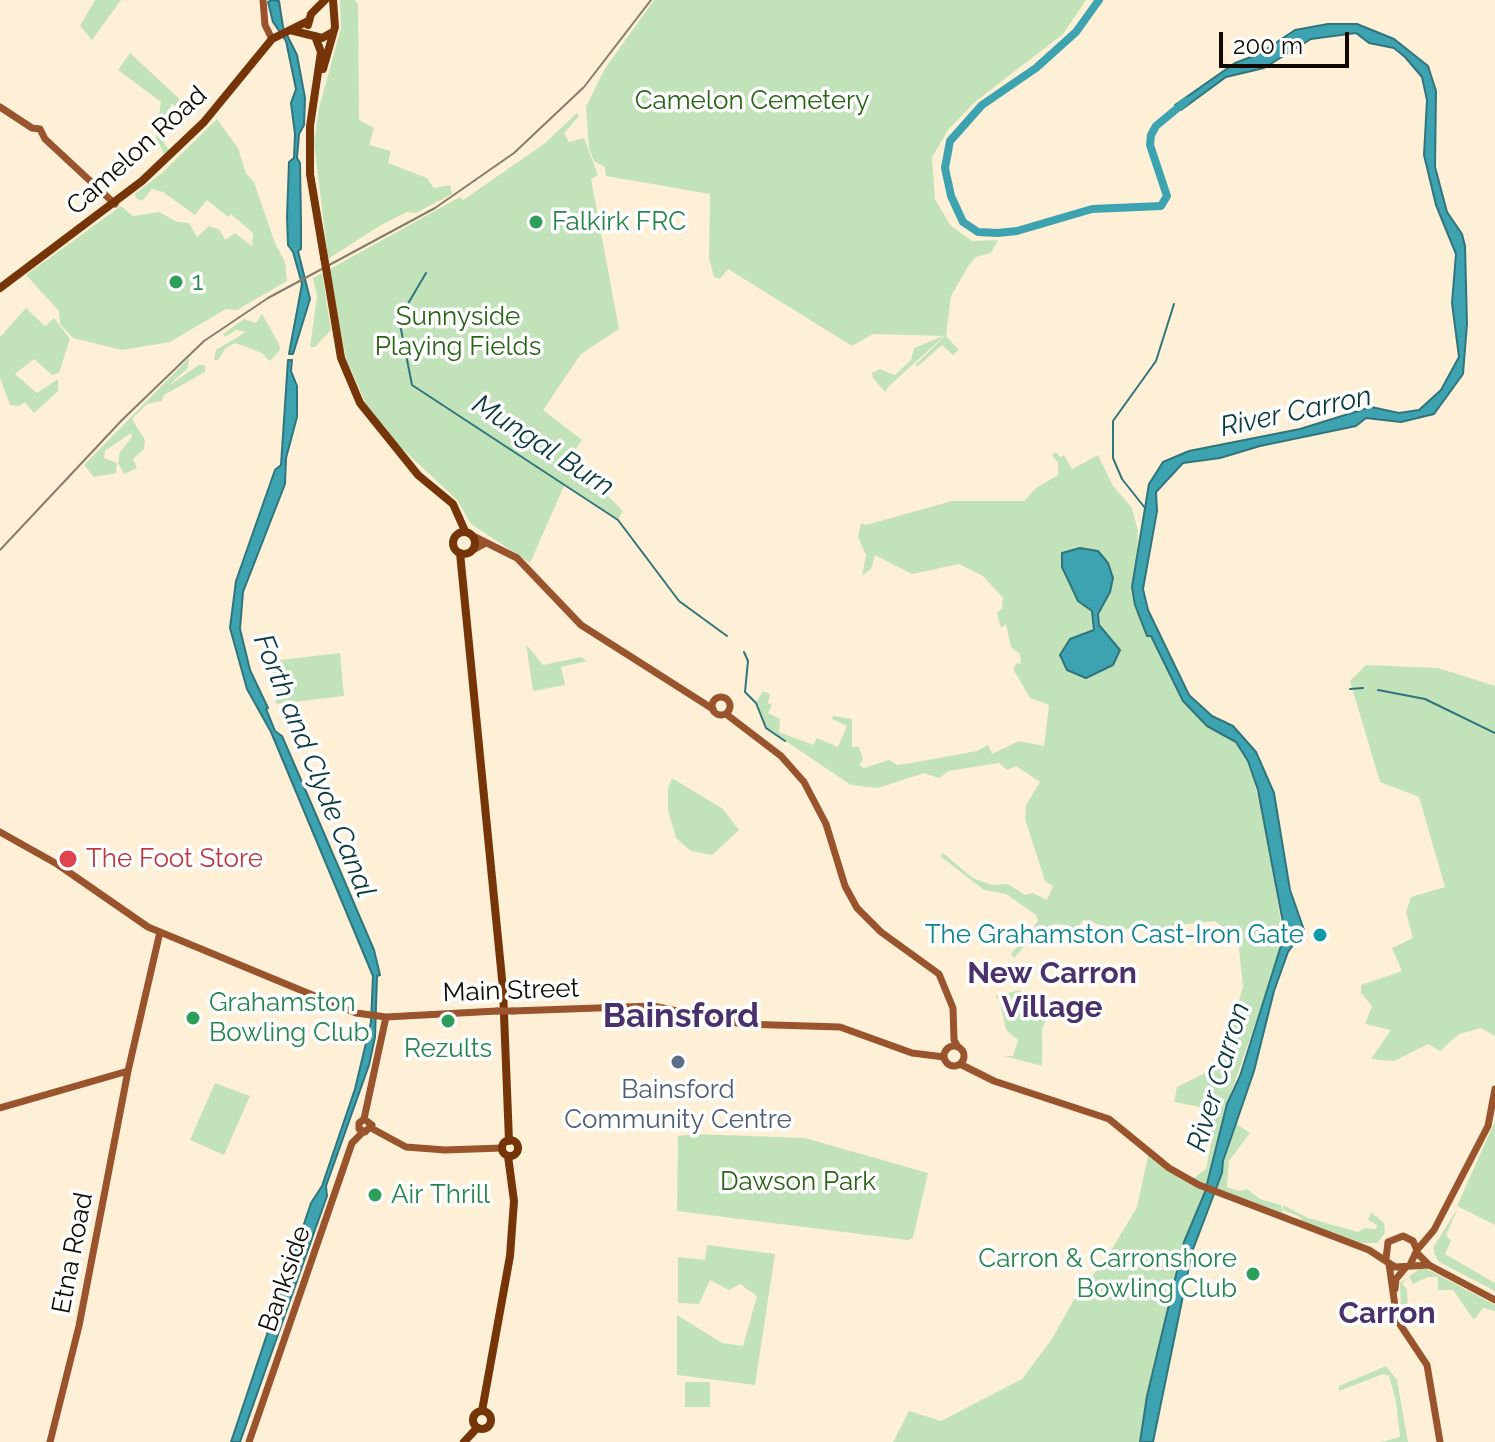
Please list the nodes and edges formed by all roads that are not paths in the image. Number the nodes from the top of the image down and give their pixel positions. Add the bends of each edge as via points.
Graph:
1 (263, 0) edge
2 (325, 0) edge
3 (333, 0) edge
4 (319, 10) junction
5 (334, 18) junction
6 (308, 21) junction
7 (333, 31) junction
8 (313, 34) junction
9 (280, 35) junction
10 (320, 77) junction
11 (0, 107) edge
12 (115, 204) junction
13 (0, 288) edge
14 (465, 534) junction
15 (486, 543) junction
16 (467, 552) junction
17 (689, 693) junction
18 (716, 699) junction
19 (713, 709) junction
20 (728, 712) junction
21 (0, 832) edge
22 (160, 932) junction
23 (386, 1017) junction
24 (950, 1048) junction
25 (964, 1055) junction
26 (960, 1064) junction
27 (128, 1071) junction
28 (983, 1074) junction
29 (1495, 1089) edge
30 (0, 1108) edge
31 (367, 1130) junction
32 (506, 1148) junction
33 (1410, 1238) junction
34 (1424, 1239) junction
35 (1386, 1245) junction
36 (1369, 1250) junction
37 (1417, 1252) junction
38 (1388, 1261) junction
39 (1429, 1265) junction
40 (1408, 1266) junction
41 (1495, 1300) edge
42 (1394, 1307) junction
43 (482, 1411) junction
44 (477, 1428) junction
45 (50, 1442) edge
46 (249, 1442) edge
47 (464, 1442) edge
48 (1440, 1442) edge

1 - 9 main road via 265,25
2 - 4 main road
3 - 5 main road
4 - 5 main road
4 - 6 main road
5 - 7 main road
6 - 8 main road
6 - 9 main road, Camelon Road
7 - 8 main road via 327,37
7 - 10 main road
8 - 9 main road
8 - 10 main road via 321,52
9 - 12 main road, Camelon Road via 190,138
10 - 14 main road, bridge via 309,148 341,358 360,403 418,475 453,504
11 - 12 main road via 40,129
12 - 13 main road, Camelon Road
14 - 15 main road
14 - 16 main road
14 - 16 main road via 452,543
15 - 16 main road
15 - 17 main road via 517,558 581,625
16 - 32 main road via 462,568 503,989
17 - 18 main road
17 - 19 main road
18 - 19 main road
18 - 20 main road via 728,700
19 - 20 main road via 718,715
20 - 24 main road via 804,782 857,908 946,985 953,1008
21 - 22 main road, Main Street
22 - 23 main road, Main Street via 329,1003
22 - 27 main road, Etna Road
23 - 24 main road, Main Street, bridge via 653,1006 742,1024 840,1027 912,1053
23 - 31 main road via 364,1119 358,1125
24 - 25 main road
24 - 26 main road, Main Street via 951,1066
25 - 26 main road
25 - 28 main road
26 - 28 main road, Main Street
27 - 30 main road
27 - 45 main road, Etna Road via 79,1326
28 - 36 main road, Main Street via 1109,1119 1169,1168 1199,1185
29 - 34 main road via 1488,1126 1434,1230
31 - 32 main road via 406,1147
31 - 46 main road, Bankside via 352,1143
32 - 43 main road via 514,1201 510,1256
33 - 34 main road
33 - 35 main road via 1396,1236
33 - 37 main road
34 - 37 main road
35 - 36 main road
35 - 38 main road
36 - 38 main road, Main Street
37 - 39 main road
37 - 40 main road
38 - 40 main road
38 - 42 main road
39 - 40 main road
39 - 41 main road
40 - 42 main road via 1395,1283
42 - 48 main road via 1399,1326 1427,1365
43 - 44 main road via 474,1416
43 - 44 main road via 491,1422
44 - 47 main road

